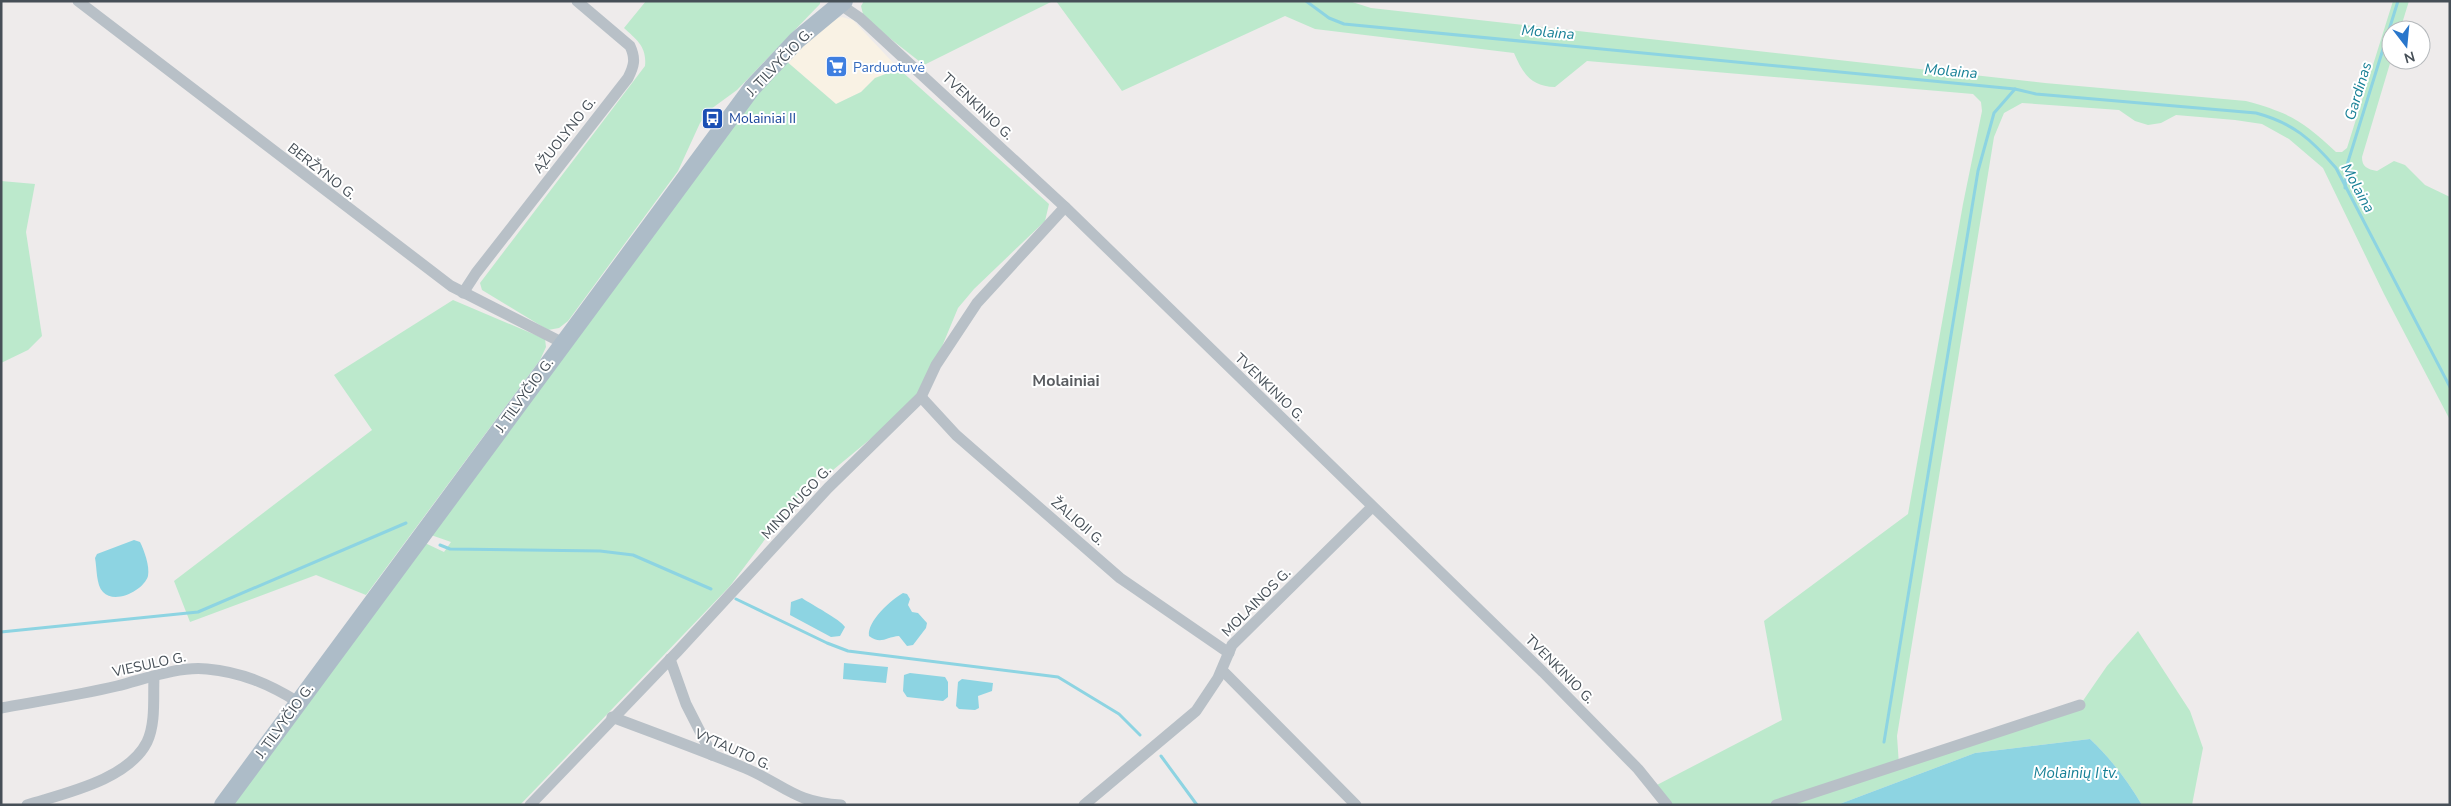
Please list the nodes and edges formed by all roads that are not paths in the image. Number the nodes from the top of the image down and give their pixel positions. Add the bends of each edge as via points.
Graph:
1 (78, 1) edge
2 (578, 1) edge
3 (839, 2) edge
4 (1065, 206) junction
5 (463, 293) junction
6 (562, 343) junction
7 (921, 397) junction
8 (1372, 507) junction
9 (1229, 653) junction
10 (670, 659) junction
11 (1222, 670) junction
12 (154, 677) junction
13 (298, 702) junction
14 (2080, 705) dead end
15 (1, 708) edge
16 (612, 717) junction
17 (712, 756) junction
18 (27, 805) edge
19 (223, 805) edge
20 (530, 805) edge
21 (841, 805) edge
22 (1084, 805) edge
23 (1356, 805) edge
24 (1666, 805) edge
25 (1776, 805) edge

1 - 5 street, BERŽYNO G. via 386,239
2 - 5 street, ĄŽUOLYNO G. via 630,46 634,66
3 - 4 street, TVENKINIO G.
3 - 6 main road, J. TILVYČIO G. via 796,40 752,88
4 - 7 street, MINDAUGO G. via 977,303 936,365
4 - 8 street, TVENKINIO G.
5 - 6 street, BERŽYNO G.
6 - 13 main road, J. TILVYČIO G.
7 - 9 street, ŽALIOJI G. via 956,435 1120,578
7 - 10 street, MINDAUGO G. via 828,488
8 - 9 street, MOLAINOS G. via 1232,645
8 - 24 street, TVENKINIO G. via 1549,678 1638,769
9 - 11 street, MOLAINOS G.
10 - 16 street, MINDAUGO G.
10 - 17 street via 686,704
11 - 22 street, MOLAINOS G. via 1196,711
11 - 23 street
12 - 13 street, VIESULO G. via 204,668 240,674 271,685
12 - 15 street, VIESULO G.
12 - 18 street via 152,725 148,741 139,754 98,783
13 - 19 main road, J. TILVYČIO G.
14 - 25 street
16 - 17 street, VYTAUTO G.
16 - 20 street, MINDAUGO G.
17 - 21 street, VYTAUTO G. via 748,769 810,801

